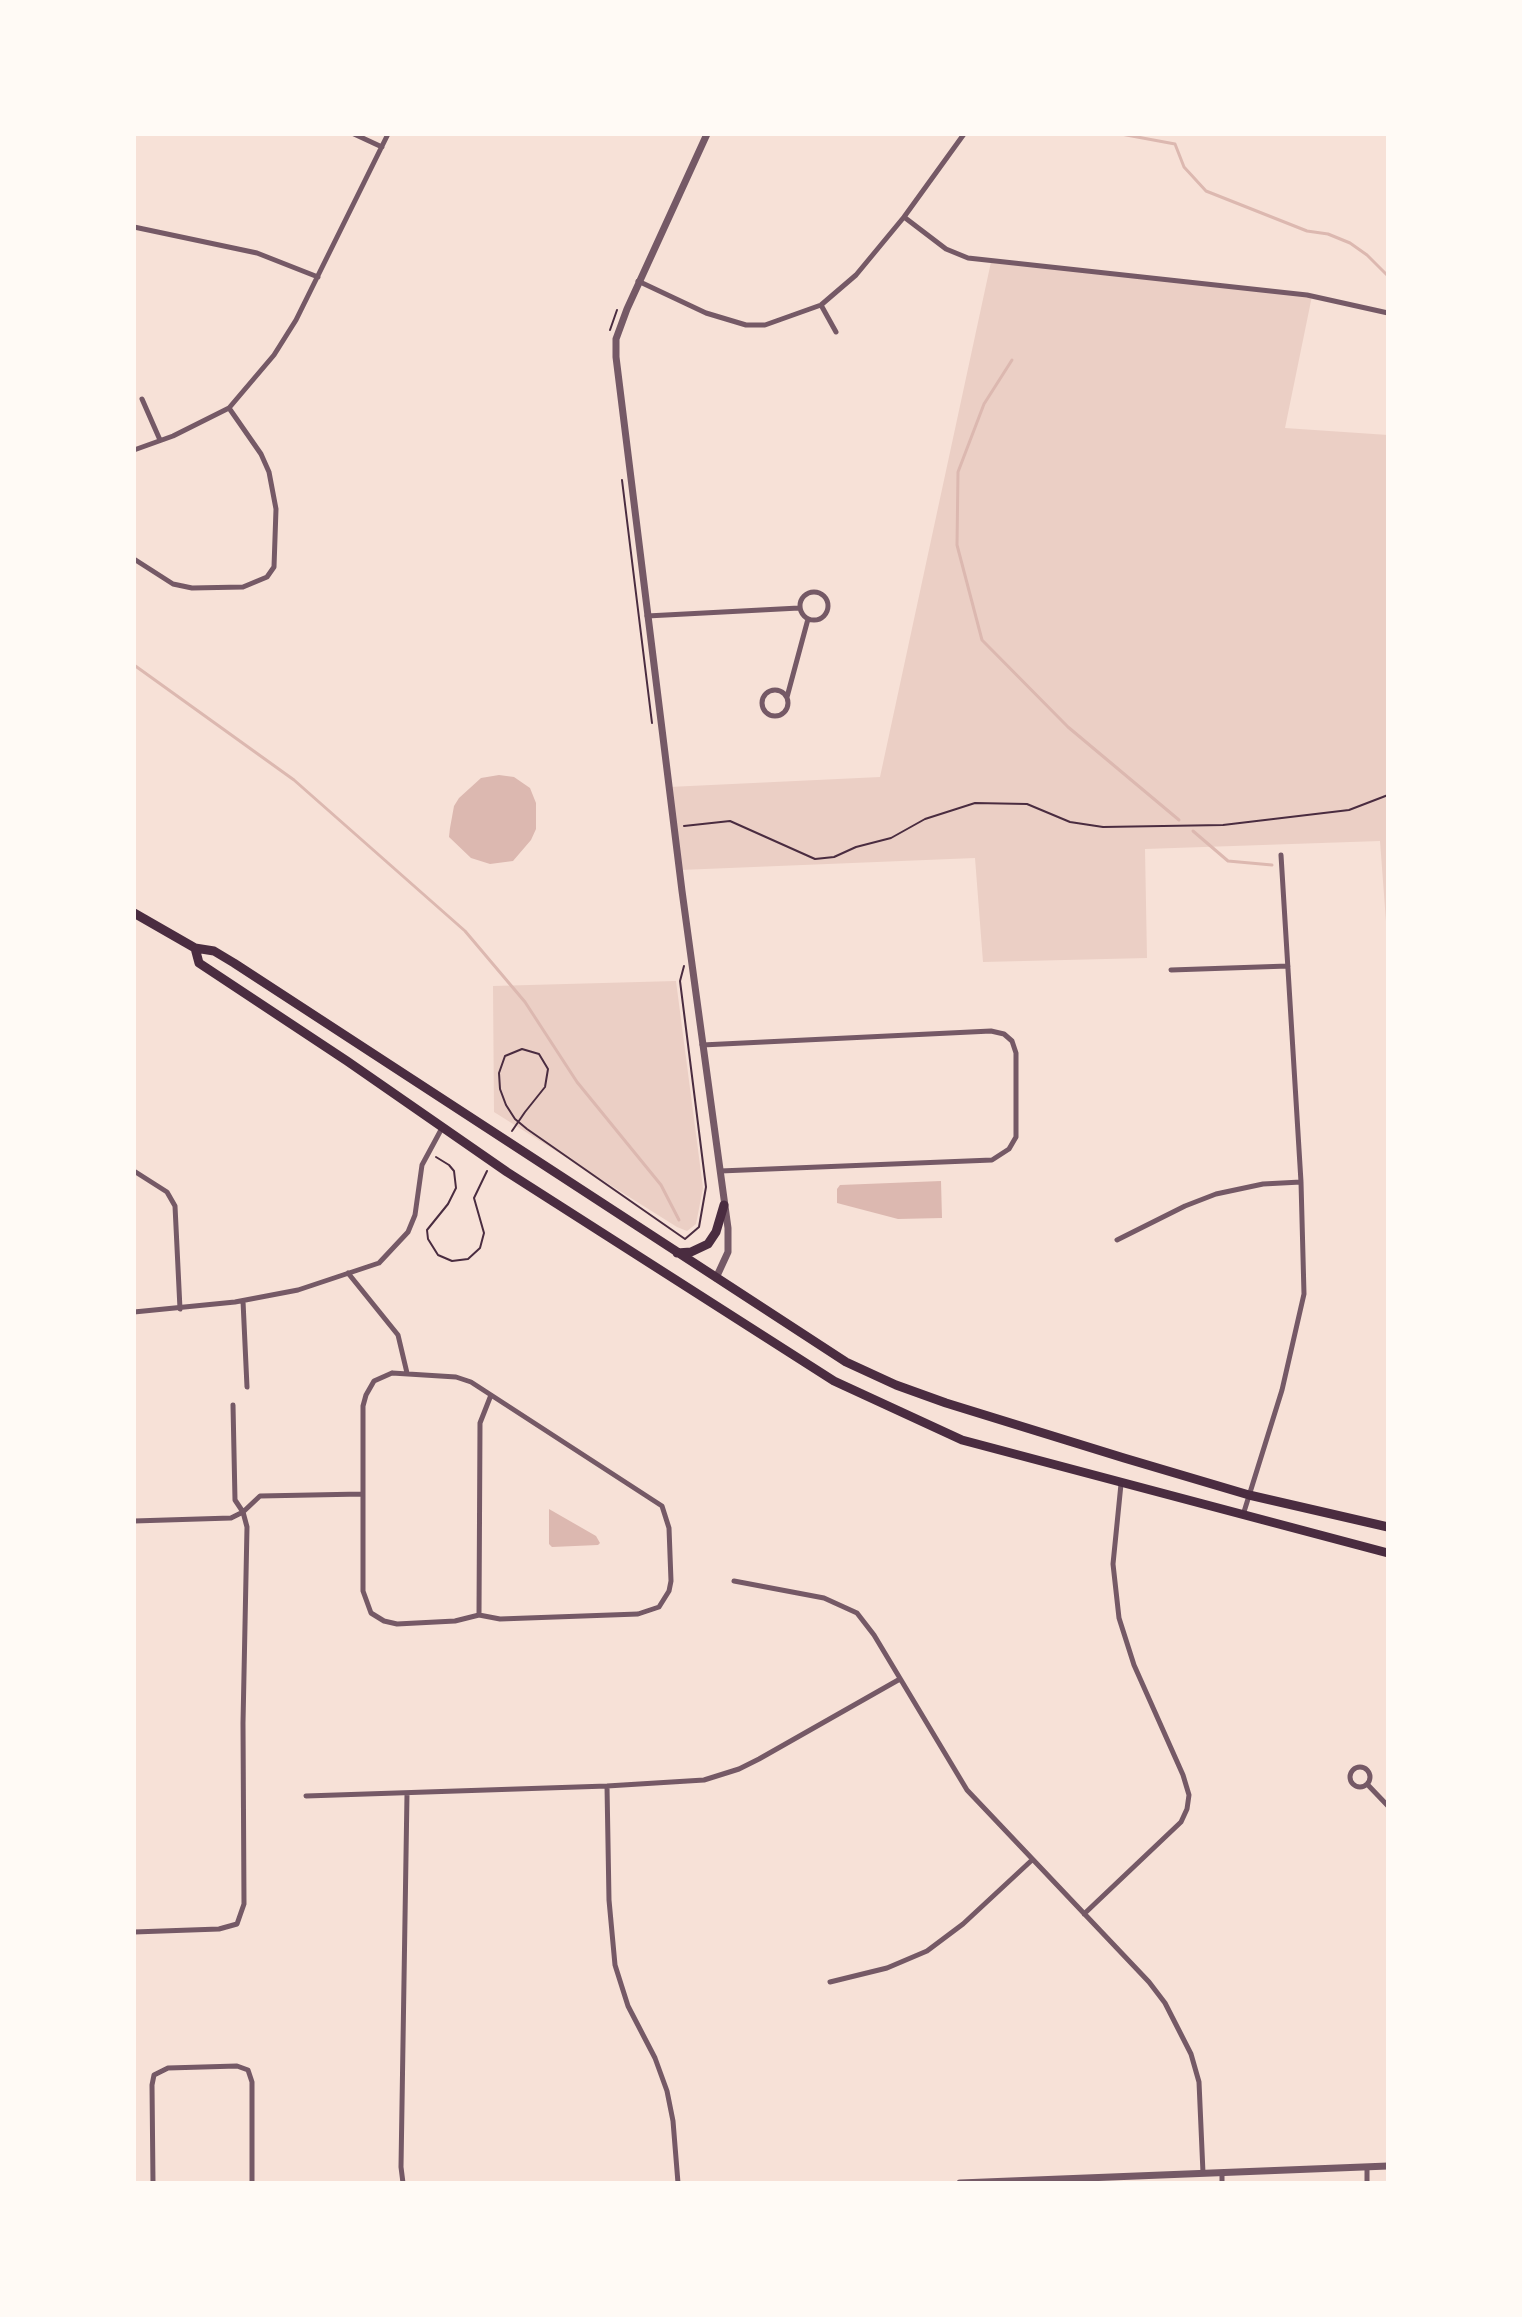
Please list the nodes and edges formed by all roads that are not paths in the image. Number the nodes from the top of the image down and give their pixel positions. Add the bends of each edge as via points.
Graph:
1 (354, 134) edge
2 (388, 134) edge
3 (707, 134) edge
4 (964, 134) edge
5 (382, 147) junction
6 (904, 217) junction
7 (134, 227) edge
8 (318, 277) junction
9 (638, 281) junction
10 (821, 305) junction
11 (1388, 313) edge
12 (836, 332) dead end
13 (142, 399) dead end
14 (229, 408) junction
15 (160, 440) junction
16 (134, 450) edge
17 (134, 559) edge
18 (799, 608) junction
19 (647, 616) junction
20 (808, 619) junction
21 (787, 697) junction
22 (1281, 855) dead end
23 (134, 913) edge
24 (195, 948) junction
25 (1288, 966) junction
26 (1171, 970) dead end
27 (702, 1045) junction
28 (443, 1127) junction
29 (134, 1171) edge
30 (719, 1171) junction
31 (1301, 1182) junction
32 (724, 1205) junction
33 (1117, 1240) dead end
34 (677, 1253) junction
35 (348, 1273) junction
36 (716, 1278) junction
37 (705, 1296) junction
38 (243, 1301) junction
39 (180, 1309) junction
40 (134, 1312) edge
41 (407, 1373) junction
42 (247, 1387) dead end
43 (491, 1395) junction
44 (233, 1405) dead end
45 (1121, 1483) junction
46 (362, 1494) junction
47 (1249, 1495) junction
48 (243, 1512) junction
49 (1243, 1516) junction
50 (134, 1521) edge
51 (1388, 1527) edge
52 (1388, 1553) edge
53 (734, 1581) dead end
54 (479, 1615) junction
55 (900, 1679) junction
56 (1367, 1784) junction
57 (607, 1786) junction
58 (407, 1794) junction
59 (306, 1796) dead end
60 (1388, 1806) edge
61 (1032, 1860) junction
62 (1084, 1914) junction
63 (134, 1932) edge
64 (830, 1982) dead end
65 (1388, 2166) edge
66 (1367, 2167) junction
67 (1203, 2173) junction
68 (1222, 2173) junction
69 (1072, 2181) edge
70 (153, 2183) edge
71 (252, 2183) edge
72 (403, 2183) edge
73 (678, 2183) edge
74 (960, 2183) edge
75 (1222, 2183) edge
76 (1367, 2183) edge

1 - 5 street
2 - 5 street
3 - 9 street
4 - 6 street
5 - 8 street
6 - 10 street via 856,275
6 - 11 street via 946,249 968,258 1307,295
7 - 8 street via 257,253
8 - 14 street via 274,355
9 - 10 street via 746,325 765,325
9 - 19 street via 616,339 616,357
10 - 12 street
13 - 15 street
14 - 15 street
14 - 17 street via 269,472 276,509 274,567 267,577 243,587 192,588 173,584
15 - 16 street
18 - 19 street
18 - 20 street
18 - 20 street via 808,593 825,597 825,615
19 - 27 street
20 - 21 street
21 - 21 street via 780,691 768,693 762,704 765,712 785,713
22 - 25 street
23 - 24 main road
24 - 28 main road via 199,963
24 - 34 main road via 214,951 234,963
25 - 26 street
25 - 31 street
27 - 30 street
27 - 30 street via 991,1031 1012,1041 1016,1053 1016,1137 992,1160
28 - 35 street via 422,1165 408,1232 379,1263
28 - 37 main road
29 - 39 street via 167,1192 175,1206
30 - 32 street
31 - 33 street via 1216,1194
31 - 47 street via 1303,1309
32 - 34 main road via 708,1244
32 - 36 street via 728,1252
34 - 36 main road
35 - 38 street
35 - 41 street via 398,1335
36 - 37 main road
36 - 47 main road via 846,1362 896,1385
37 - 45 main road via 834,1381 962,1440
38 - 39 street
38 - 42 street
39 - 40 street
41 - 43 street via 456,1377
41 - 46 street via 374,1381 366,1395
43 - 54 street via 480,1423
43 - 54 street via 662,1506 669,1528 671,1581 659,1607 645,1613 500,1619
44 - 48 street via 235,1500
45 - 49 main road
45 - 62 street via 1113,1564 1119,1618 1186,1784 1188,1803 1181,1822
46 - 48 street via 260,1496
46 - 54 street via 363,1591 371,1613 397,1624
47 - 49 street
47 - 51 main road
48 - 50 street via 231,1518
48 - 63 street via 244,1904 237,1924 219,1929
49 - 52 main road
53 - 55 street via 824,1598 857,1613
55 - 57 street via 739,1769 684,1783
55 - 61 street via 967,1790
56 - 56 street via 1368,1770 1353,1769 1353,1783
56 - 60 street
57 - 58 street
57 - 73 street via 615,1965 667,2091
58 - 59 street
58 - 72 street
61 - 62 street
61 - 64 street via 927,1951 887,1968
62 - 67 street via 1149,1982 1180,2029 1199,2082
65 - 66 street
66 - 68 street
66 - 76 street
67 - 68 street
67 - 69 street
68 - 75 street
69 - 74 street
70 - 71 street via 154,2075 168,2068 237,2066 248,2070 252,2082

